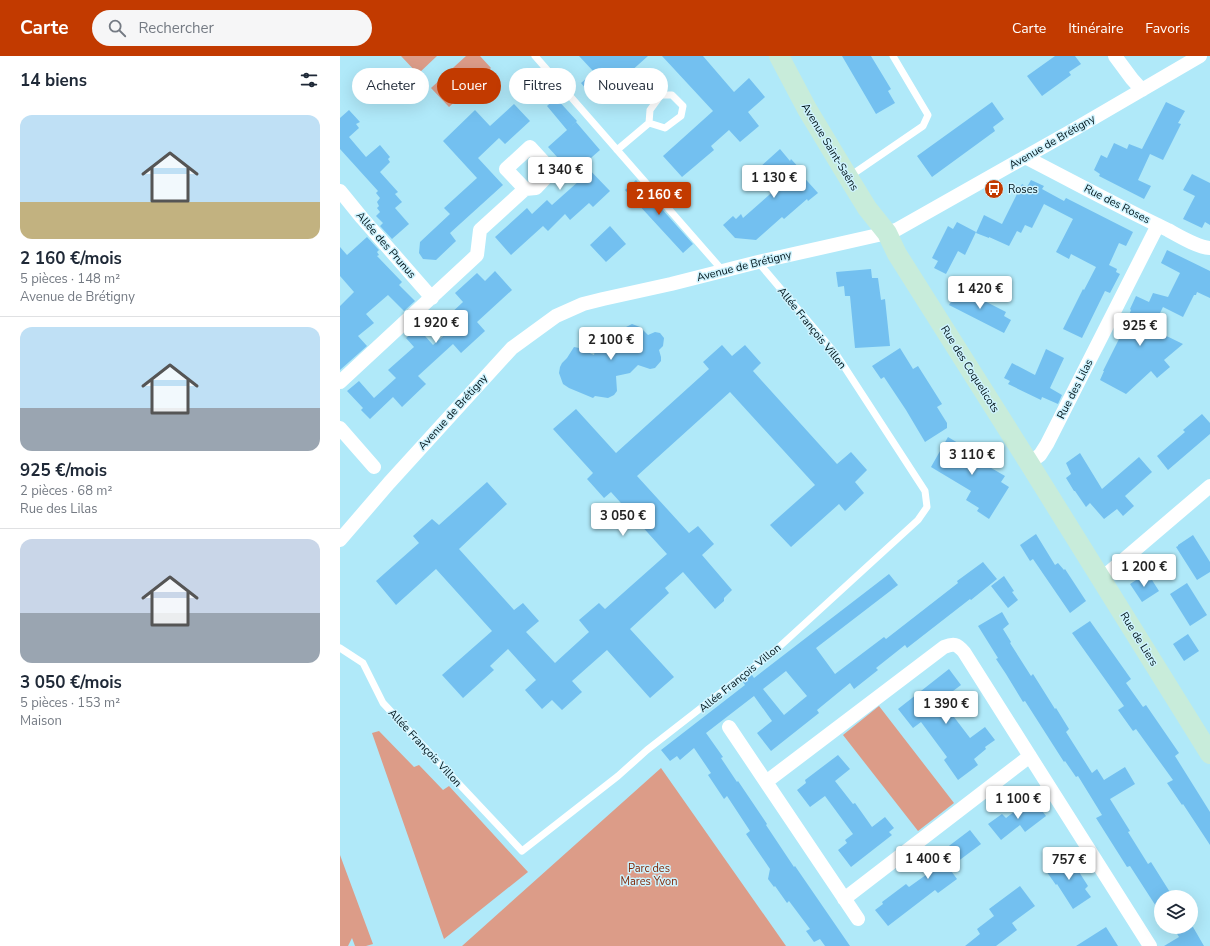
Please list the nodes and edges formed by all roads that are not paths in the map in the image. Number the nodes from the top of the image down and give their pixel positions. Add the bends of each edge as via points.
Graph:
1 (535, 56) edge
2 (779, 56) edge
3 (893, 56) edge
4 (1115, 56) edge
5 (1200, 56) edge
6 (1142, 90) junction
7 (649, 123) junction
8 (617, 150) junction
9 (1025, 157) junction
10 (848, 178) junction
11 (340, 189) edge
12 (524, 189) dead end
13 (1158, 225) junction
14 (887, 233) junction
15 (1210, 248) edge
16 (758, 262) junction
17 (723, 271) junction
18 (432, 298) junction
19 (340, 382) edge
20 (340, 428) edge
21 (1030, 463) junction
22 (374, 467) dead end
23 (1210, 486) edge
24 (340, 540) edge
25 (1101, 579) junction
26 (340, 648) edge
27 (729, 727) dead end
28 (1210, 754) edge
29 (1030, 756) junction
30 (766, 782) junction
31 (844, 899) junction
32 (858, 919) dead end
33 (1150, 946) edge

1 - 8 lane
2 - 10 street, Avenue Saint-Saëns
3 - 10 lane via 928,115 923,126
4 - 6 street
5 - 6 street, Avenue de Brétigny
6 - 9 street, Avenue de Brétigny
7 - 7 lane via 665,128 681,116 683,106 672,95 661,95 650,110
7 - 8 lane
8 - 17 lane
9 - 13 street, Rue des Roses
9 - 14 street, Avenue de Brétigny
10 - 14 street, Avenue Saint-Saëns
11 - 18 street, Allée des Prunus
12 - 18 street via 480,230 477,255
13 - 15 street, Rue des Roses via 1198,245
13 - 21 street, Rue des Lilas via 1047,444 1040,455
14 - 16 street, Avenue de Brétigny
14 - 21 street, Rue des Coquelicots via 897,254
16 - 17 street, Avenue de Brétigny
16 - 26 lane, Allée François Villon via 836,354 925,491 927,507 918,520 870,565 778,648 522,851 383,703 363,663
17 - 24 street, Avenue de Brétigny via 583,304 556,316 512,348
18 - 19 street
20 - 22 street
21 - 25 street, Rue de Liers
23 - 25 street
25 - 28 street, Rue de Liers
27 - 30 street
29 - 30 street via 964,652 959,646 952,644 944,646
29 - 31 street
29 - 33 street
30 - 31 street
31 - 32 street

